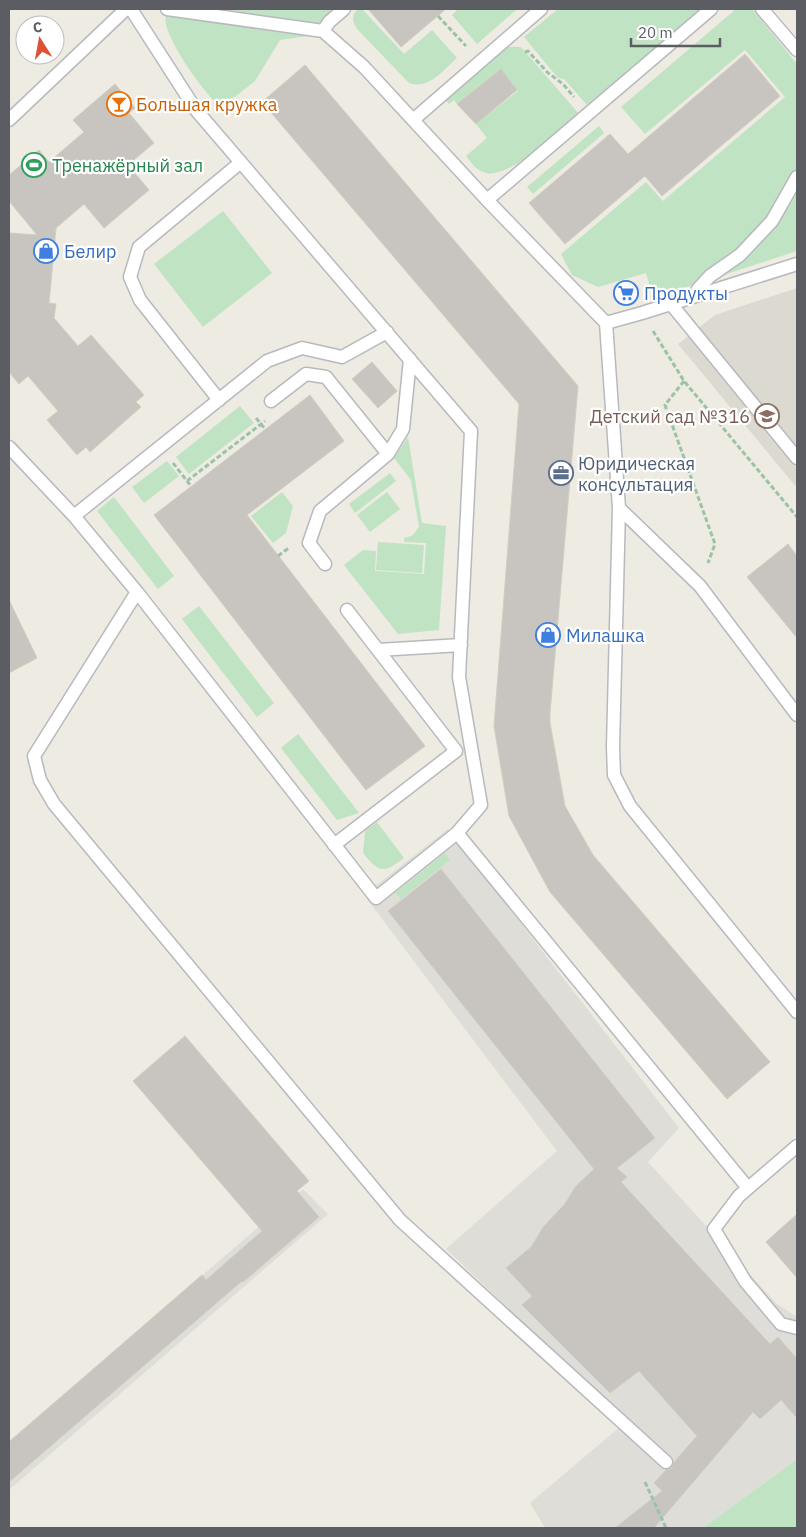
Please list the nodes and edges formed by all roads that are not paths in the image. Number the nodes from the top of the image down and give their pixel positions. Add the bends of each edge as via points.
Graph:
1 (126, 9) edge
2 (131, 9) edge
3 (167, 9) edge
4 (344, 9) edge
5 (541, 9) edge
6 (711, 9) edge
7 (762, 9) edge
8 (323, 31) junction
9 (797, 50) edge
10 (9, 120) edge
11 (413, 120) junction
12 (241, 162) junction
13 (797, 177) edge
14 (487, 200) junction
15 (797, 264) edge
16 (695, 296) junction
17 (671, 304) junction
18 (606, 323) junction
19 (387, 332) junction
20 (410, 359) junction
21 (219, 400) junction
22 (271, 401) dead end
23 (9, 448) edge
24 (388, 454) junction
25 (796, 454) edge
26 (619, 508) junction
27 (74, 516) junction
28 (325, 564) dead end
29 (137, 592) junction
30 (347, 610) dead end
31 (461, 645) junction
32 (378, 650) junction
33 (797, 715) edge
34 (457, 833) junction
35 (334, 845) junction
36 (797, 1012) edge
37 (797, 1146) edge
38 (748, 1188) junction
39 (797, 1328) edge
40 (666, 1462) dead end

1 - 10 lane
2 - 12 lane via 196,110
3 - 8 lane
4 - 8 lane
5 - 11 lane
6 - 14 lane
7 - 9 lane
8 - 11 lane via 364,67
11 - 14 lane
12 - 19 lane
12 - 21 lane via 139,247 130,277 140,300
13 - 16 lane via 772,222 740,255 710,276
14 - 18 lane
15 - 16 lane
16 - 17 lane
17 - 18 lane
17 - 25 lane
18 - 26 lane
19 - 20 lane
19 - 21 lane via 342,358 302,348 267,361
20 - 24 lane via 403,429
20 - 31 lane via 471,431
21 - 27 lane
22 - 24 lane via 306,374 326,377
23 - 27 lane
24 - 28 lane via 320,511 309,543
26 - 33 lane via 700,586
26 - 36 lane via 614,775 630,806
27 - 29 lane
29 - 35 lane
29 - 40 lane via 34,756 40,780 54,804 400,1220
30 - 32 lane
31 - 32 lane
31 - 34 lane via 459,677 481,805
32 - 35 lane via 456,750
34 - 35 lane via 376,898
34 - 38 lane
37 - 38 lane
38 - 39 lane via 714,1228 745,1281 781,1324

